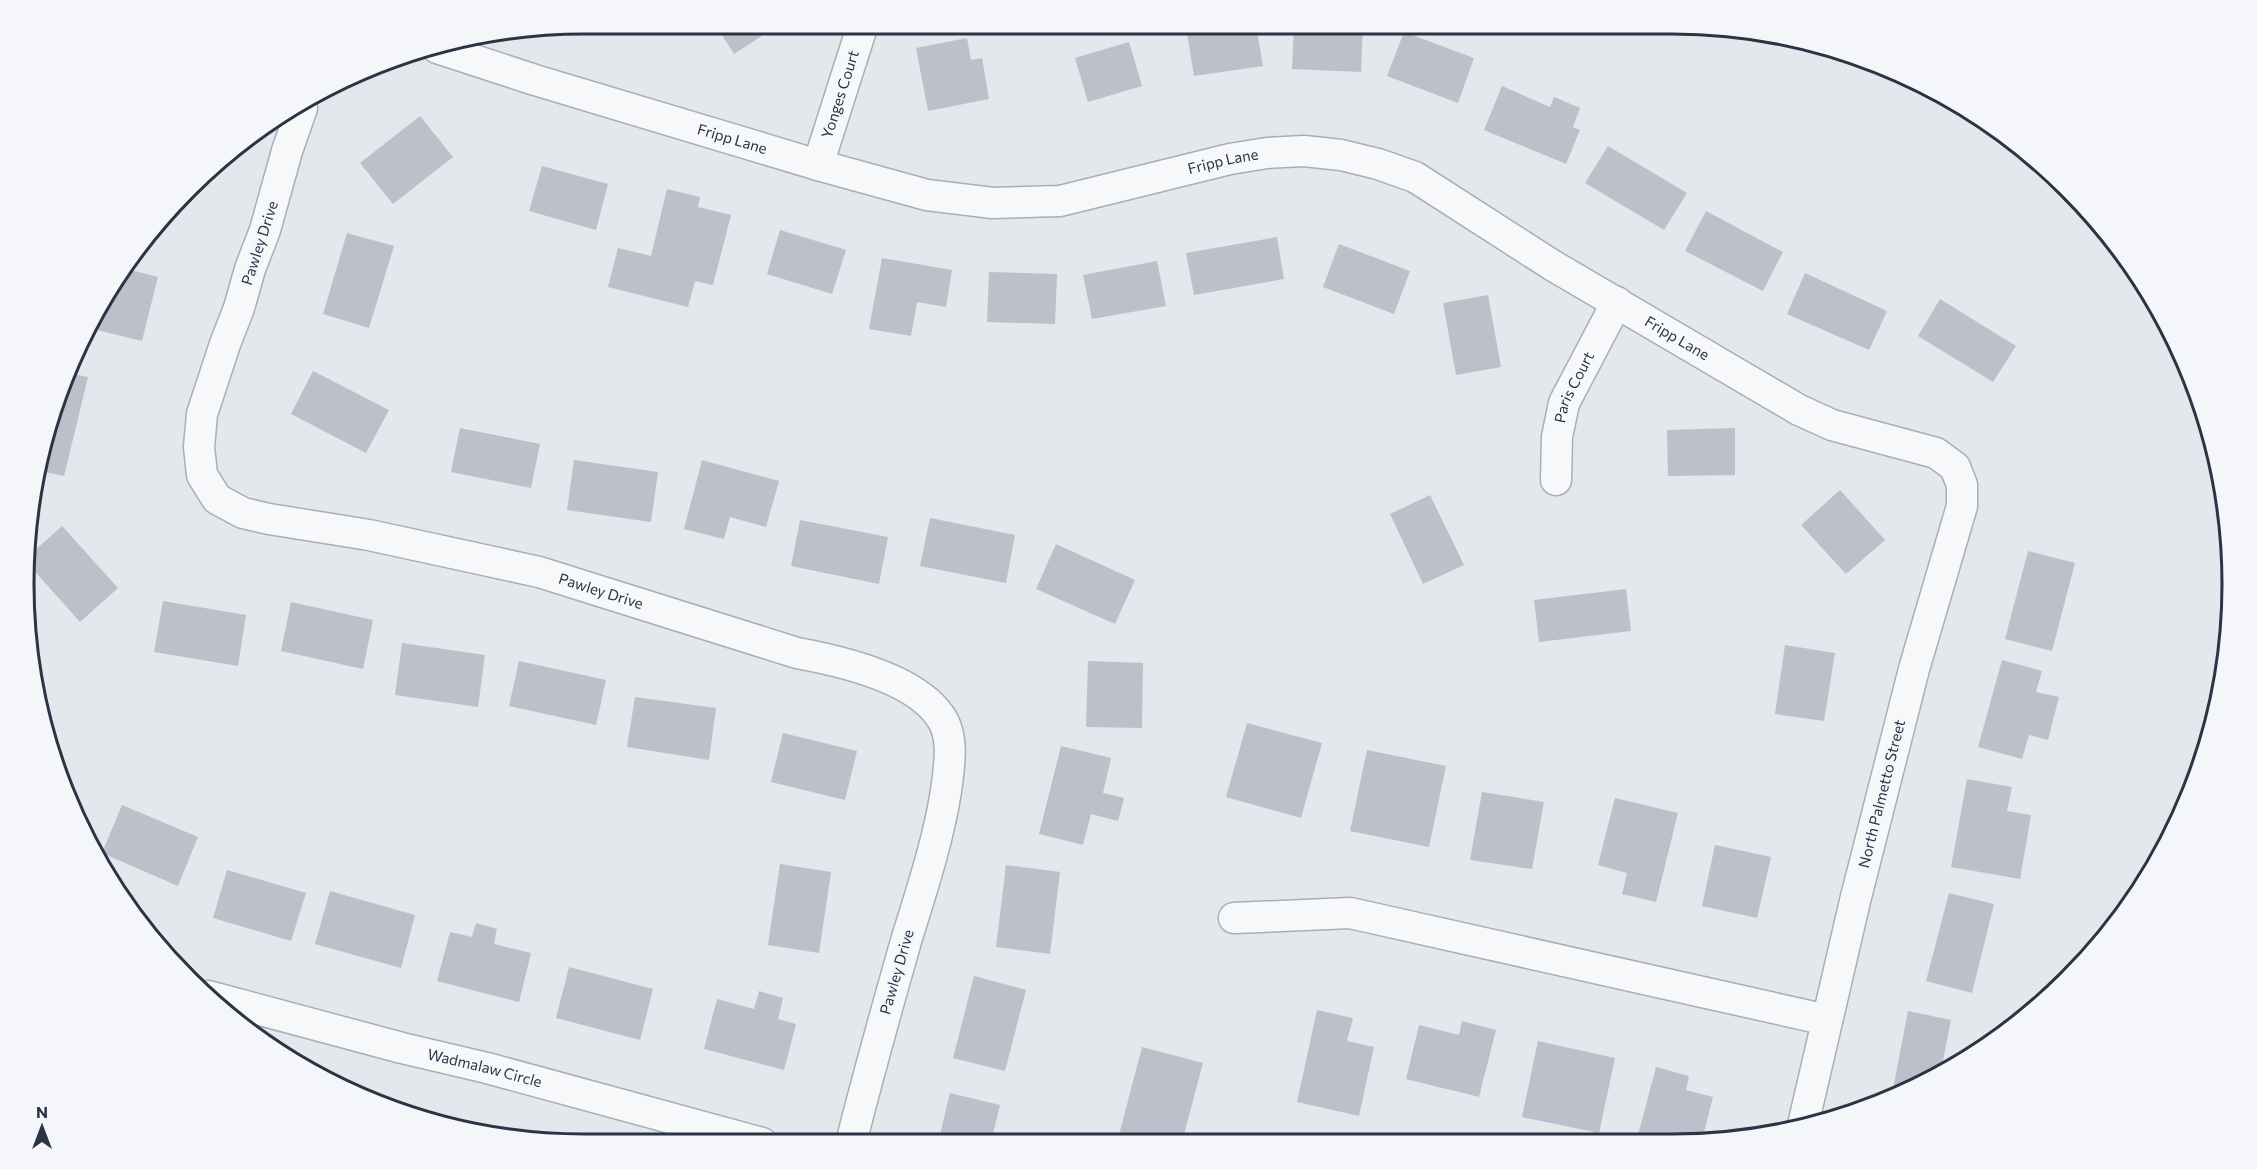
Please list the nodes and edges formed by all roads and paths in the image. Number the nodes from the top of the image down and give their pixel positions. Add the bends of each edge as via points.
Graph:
1 (860, 34) edge
2 (448, 52) edge
3 (300, 114) edge
4 (818, 165) junction
5 (1617, 302) junction
6 (1954, 467) joint
7 (1556, 480) dead end
8 (1234, 918) dead end
9 (225, 1001) edge
10 (1827, 1020) junction
11 (1805, 1118) edge
12 (729, 1134) edge
13 (853, 1134) edge

1 - 4 street, Yonges Court
2 - 4 street, Fripp Lane
3 - 13 street, Pawley Drive via 202,414 202,475 217,500 243,513 269,519 369,535 539,572 797,653 834,660 901,684 927,700 942,718 949,739 946,792
4 - 5 street, Fripp Lane via 927,195 993,203 1060,201 1267,153 1341,155 1415,177
5 - 6 street, Fripp Lane via 1799,410 1832,425 1936,453
5 - 7 street, Paris Court via 1564,403 1557,437
6 - 10 street, North Palmetto Street via 1962,484 1962,506 1914,669
8 - 10 street via 1350,913
9 - 12 street, Wadmalaw Circle
10 - 11 street, North Palmetto Street

